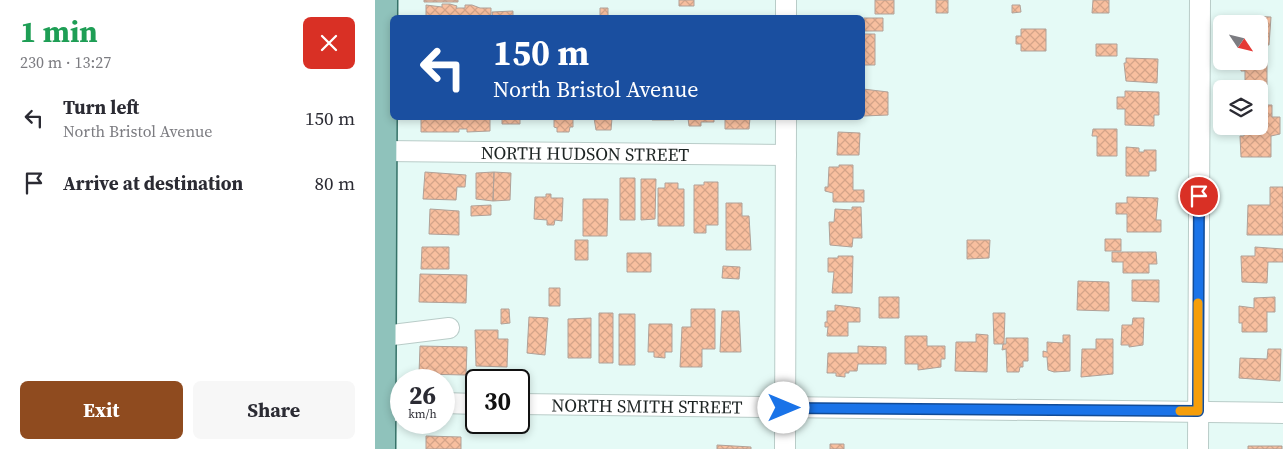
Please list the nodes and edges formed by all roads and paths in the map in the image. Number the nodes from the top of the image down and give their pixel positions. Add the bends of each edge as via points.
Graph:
1 (384, 0) edge
2 (786, 0) edge
3 (1200, 0) edge
4 (786, 15) edge
5 (786, 120) edge
6 (384, 151) junction
7 (786, 155) junction
8 (449, 328) dead end
9 (384, 336) junction
10 (530, 404) edge
11 (784, 408) junction
12 (1198, 411) junction
13 (1283, 413) edge
14 (386, 415) edge
15 (382, 449) edge
16 (785, 449) edge
17 (1198, 449) edge

1 - 6 main road
2 - 4 street
3 - 12 street
5 - 7 street
6 - 7 street, NORTH HUDSON STREET
6 - 9 main road
7 - 11 street
8 - 9 street
9 - 14 main road
10 - 11 street, NORTH SMITH STREET
11 - 12 street, NORTH SMITH STREET
11 - 16 street
12 - 13 street, NORTH SMITH STREET
12 - 17 street
14 - 15 main road

